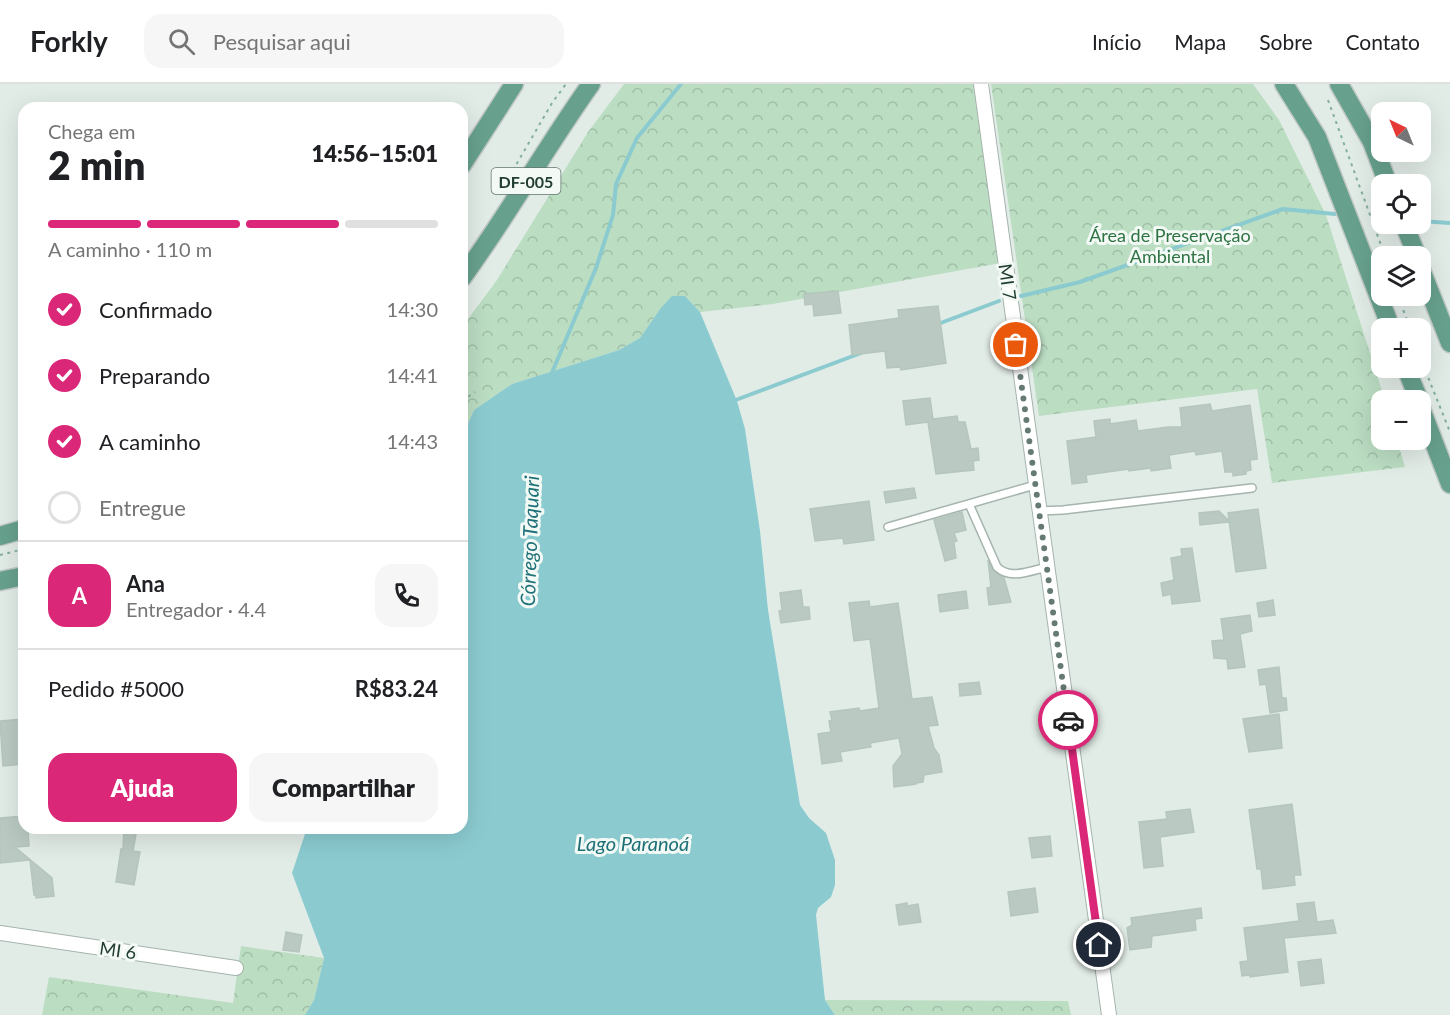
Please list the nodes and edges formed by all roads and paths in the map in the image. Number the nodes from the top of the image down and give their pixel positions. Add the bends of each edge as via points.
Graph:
1 (514, 84) edge
2 (566, 84) edge
3 (591, 84) edge
4 (981, 84) edge
5 (1284, 84) edge
6 (1332, 88) edge
7 (468, 156) edge
8 (1384, 174) edge
9 (505, 184) dead end
10 (1381, 246) edge
11 (468, 270) edge
12 (1431, 295) edge
13 (1387, 318) edge
14 (1450, 343) edge
15 (1428, 378) edge
16 (475, 392) dead end
17 (468, 396) edge
18 (1450, 432) edge
19 (1431, 435) edge
20 (1450, 484) edge
21 (1035, 485) junction
22 (1252, 488) dead end
23 (969, 504) junction
24 (1039, 511) junction
25 (888, 527) dead end
26 (18, 531) edge
27 (0, 536) edge
28 (18, 550) edge
29 (0, 555) edge
30 (1047, 567) junction
31 (18, 577) edge
32 (0, 581) edge
33 (0, 933) edge
34 (236, 968) dead end
35 (1109, 1015) edge

1 - 7 main road, DF-005
2 - 9 path
3 - 11 main road, DF-005
4 - 21 street, MI 7
5 - 13 main road via 1317,137
6 - 8 main road via 1372,142
6 - 10 path
12 - 14 main road
15 - 18 path
16 - 17 path
19 - 20 main road
21 - 23 lane
21 - 24 street, MI 7
22 - 24 lane
23 - 25 lane
23 - 30 lane via 1003,573 1012,575
24 - 30 street, MI 7
26 - 27 main road
28 - 29 path
30 - 35 street, MI 7
31 - 32 main road
33 - 34 street, MI 6

